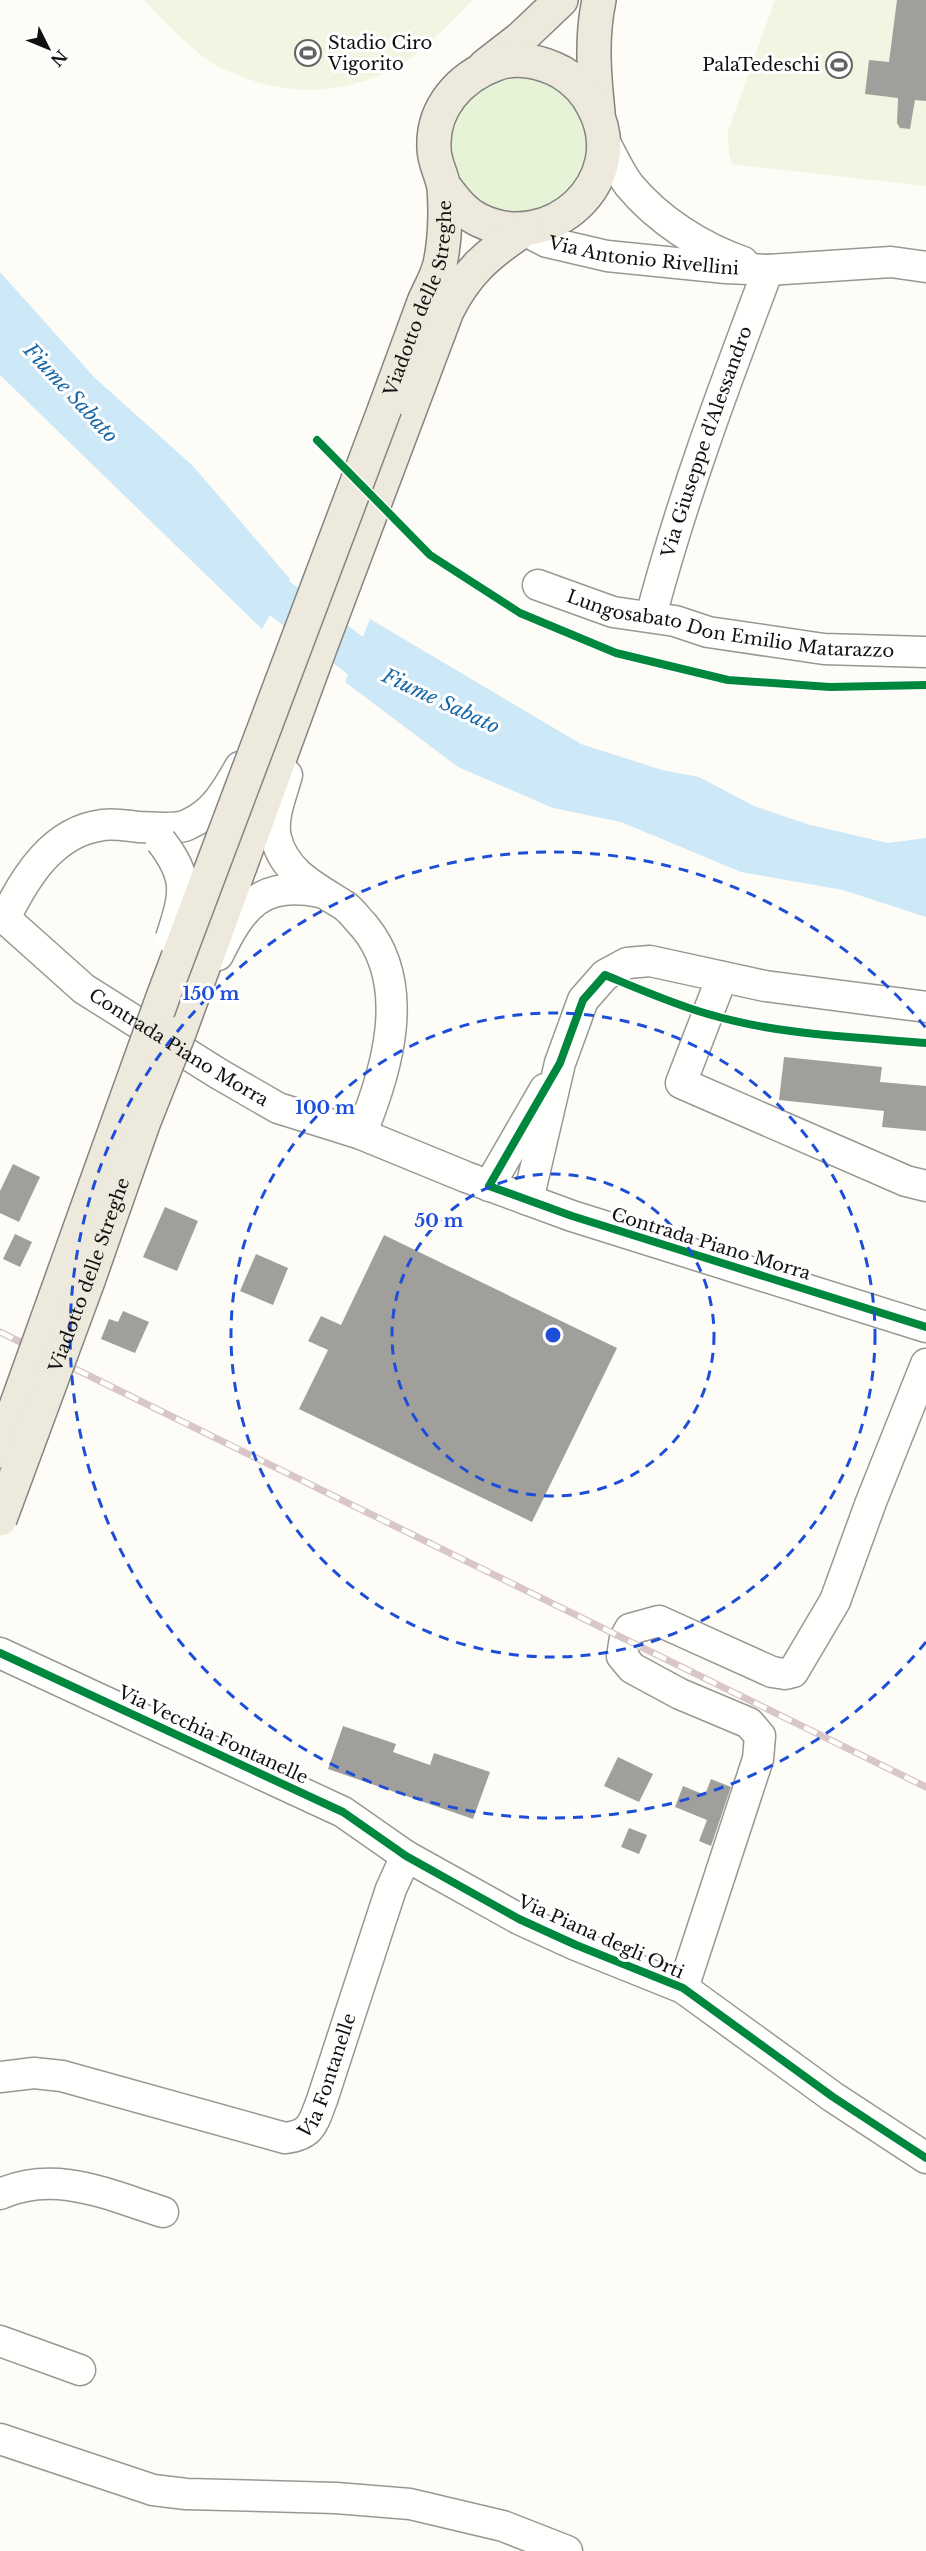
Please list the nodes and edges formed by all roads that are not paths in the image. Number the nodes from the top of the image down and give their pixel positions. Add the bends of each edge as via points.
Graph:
1 (561, 0) edge
2 (599, 0) edge
3 (479, 70) junction
4 (601, 129) junction
5 (444, 186) junction
6 (524, 230) junction
7 (926, 267) edge
8 (768, 270) junction
9 (396, 413) junction
10 (538, 585) dead end
11 (651, 616) junction
12 (926, 652) edge
13 (294, 685) junction
14 (154, 832) junction
15 (308, 886) junction
16 (3, 916) edge
17 (722, 977) junction
18 (926, 1007) edge
19 (179, 1033) junction
20 (139, 1062) junction
21 (560, 1063) junction
22 (361, 1134) junction
23 (489, 1186) junction
24 (926, 1186) edge
25 (528, 1200) junction
26 (926, 1327) edge
27 (926, 1364) edge
28 (0, 1451) edge
29 (0, 1519) edge
30 (0, 1653) edge
31 (406, 1856) junction
32 (683, 1988) junction
33 (0, 2077) edge
34 (926, 2158) edge
35 (0, 2194) edge
36 (163, 2212) dead end
37 (0, 2341) edge
38 (80, 2370) dead end
39 (0, 2439) edge
40 (567, 2551) edge

1 - 3 main road
2 - 4 main road via 593,27 593,70
3 - 4 main road via 526,60 550,66 571,78 588,96
3 - 5 main road via 451,93 435,129 437,168
4 - 6 main road via 601,167 590,191 573,211 550,224
4 - 8 street, Via Antonio Rivellini via 629,184 659,213 695,241
5 - 6 main road via 458,205 478,220 500,228
5 - 9 main road, Viadotto delle Streghe via 440,265
6 - 8 street, Via Antonio Rivellini via 547,242 607,256
6 - 9 main road via 493,251 458,289
7 - 8 street, Via Antonio Rivellini via 891,262
8 - 11 street, Via Giuseppe d'Alessandro via 727,378
9 - 13 main road, bridge
10 - 11 street, Lungosabato Don Emilio Matarazzo via 613,612
11 - 12 street, Lungosabato Don Emilio Matarazzo via 708,632 824,649
13 - 14 street, bridge via 220,802 187,826
13 - 15 street via 292,760 277,811 276,837 288,864
13 - 19 main road, Viadotto delle Streghe
13 - 20 main road, bridge
14 - 16 street via 103,825 69,835 40,859
14 - 20 street, bridge via 176,860 183,902 153,990
15 - 19 street via 273,891 256,899 238,920
15 - 22 street via 348,908 371,936 387,968 390,1039 376,1098
16 - 22 street, Contrada Piano Morra via 84,989 219,1074 278,1108
17 - 18 street
17 - 21 street via 650,962 627,963 605,975 583,1000
17 - 24 street via 681,1083 906,1181
19 - 29 main road, Viadotto delle Streghe, bridge
20 - 28 main road, bridge
21 - 23 street
21 - 25 street
22 - 23 street, Contrada Piano Morra
23 - 25 street, Contrada Piano Morra
25 - 26 street, Contrada Piano Morra
27 - 32 street via 835,1600 793,1672 772,1672 659,1621 630,1629 625,1638 622,1656 632,1668 680,1694 749,1723 760,1736 758,1759
30 - 31 street, Via Vecchia Fontanelle via 343,1812
31 - 32 street, Via Piana degli Orti via 519,1919
31 - 33 street, Via Fontanelle via 391,1889 313,2125 302,2136 275,2136 62,2076 34,2073
32 - 34 street, Via Piana degli Orti via 833,2097
35 - 36 street via 43,2183 67,2183
37 - 38 street
39 - 40 street via 153,2490 410,2504 502,2526

